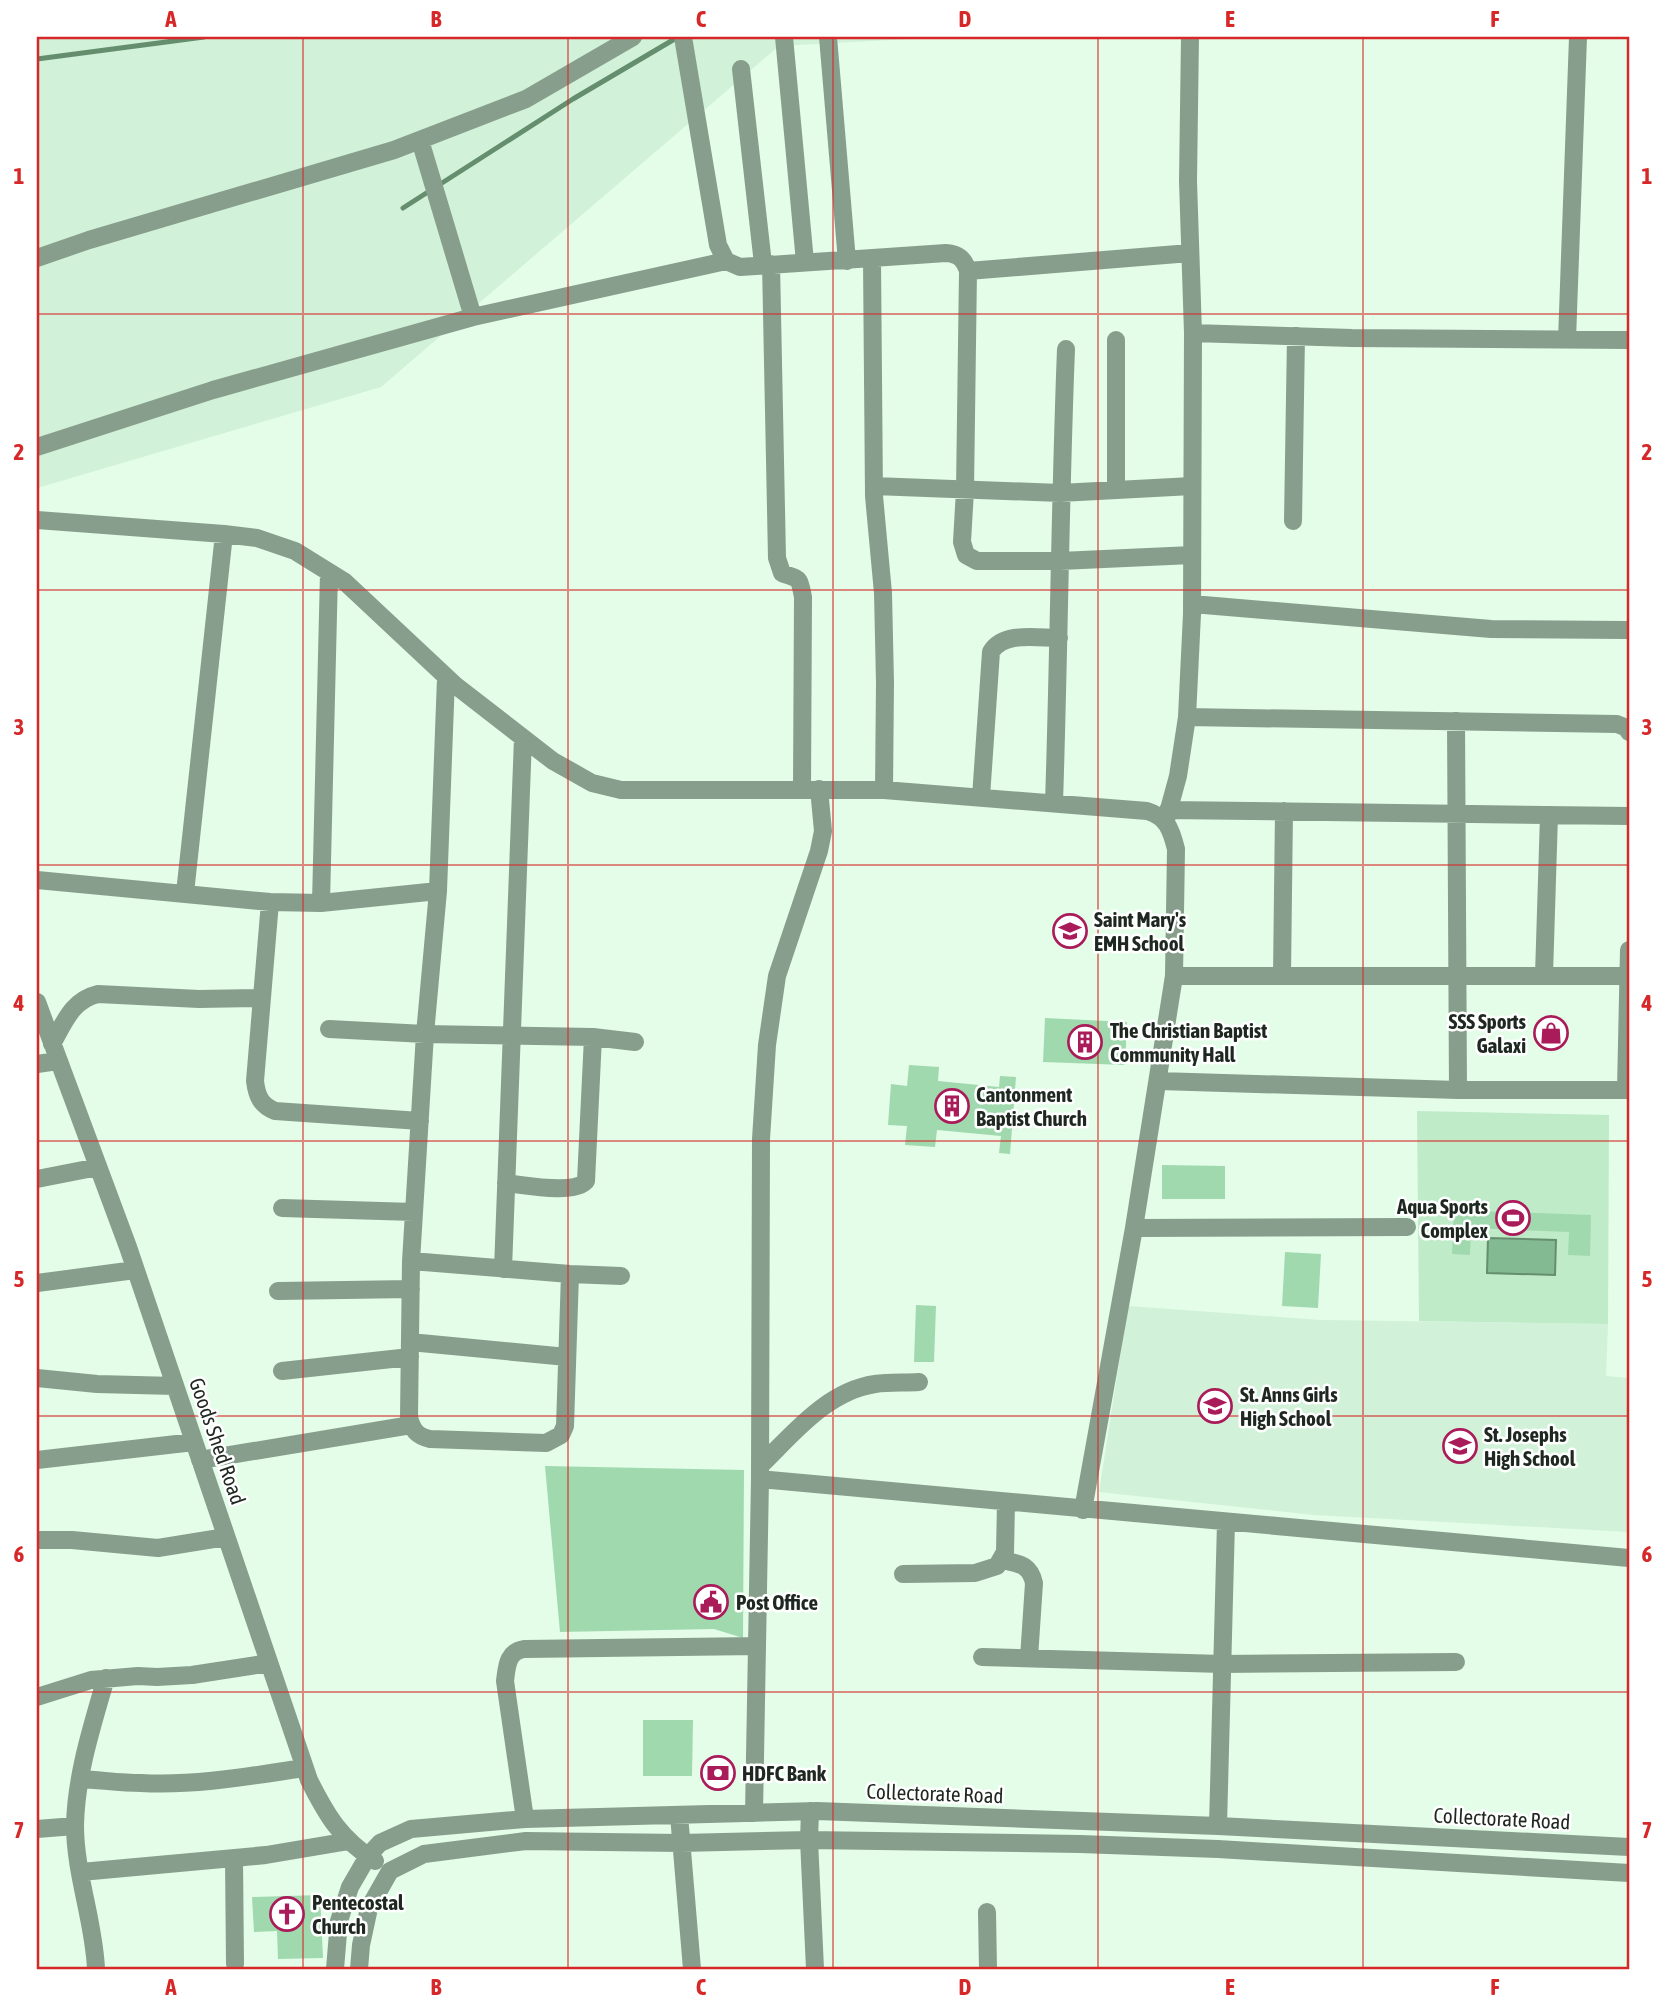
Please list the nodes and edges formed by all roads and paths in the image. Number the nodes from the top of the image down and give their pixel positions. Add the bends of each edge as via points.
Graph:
1 (633, 37) edge
2 (784, 37) edge
3 (828, 37) edge
4 (1190, 37) edge
5 (1578, 37) edge
6 (684, 42) edge
7 (741, 69) dead end
8 (420, 140) junction
9 (1190, 253) junction
10 (37, 258) edge
11 (872, 260) junction
12 (726, 261) junction
13 (846, 261) junction
14 (805, 262) junction
15 (767, 264) junction
16 (968, 271) junction
17 (473, 317) junction
18 (1193, 333) junction
19 (1296, 336) junction
20 (1116, 340) dead end
21 (1567, 340) junction
22 (1629, 340) edge
23 (1066, 349) dead end
24 (37, 447) edge
25 (874, 486) junction
26 (1192, 486) junction
27 (965, 490) junction
28 (1116, 490) junction
29 (1060, 494) junction
30 (37, 520) edge
31 (1293, 521) dead end
32 (224, 534) junction
33 (1192, 555) junction
34 (1060, 561) junction
35 (329, 573) junction
36 (1192, 604) junction
37 (1627, 630) dead end
38 (1059, 638) junction
39 (446, 678) junction
40 (1187, 717) junction
41 (1456, 721) junction
42 (1629, 732) edge
43 (523, 738) junction
44 (811, 789) junction
45 (884, 790) junction
46 (981, 797) junction
47 (1054, 803) junction
48 (1284, 811) junction
49 (1457, 814) junction
50 (1167, 815) junction
51 (1549, 815) junction
52 (1629, 816) edge
53 (37, 880) edge
54 (438, 891) junction
55 (185, 893) junction
56 (270, 902) junction
57 (321, 903) junction
58 (1629, 950) edge
59 (1458, 974) junction
60 (1282, 975) junction
61 (1544, 975) junction
62 (1174, 976) junction
63 (1629, 976) edge
64 (262, 998) junction
65 (37, 1002) edge
66 (328, 1029) dead end
67 (425, 1034) junction
68 (512, 1036) junction
69 (593, 1037) junction
70 (635, 1042) dead end
71 (55, 1052) junction
72 (37, 1064) edge
73 (1159, 1081) junction
74 (1458, 1090) junction
75 (1628, 1090) edge
76 (420, 1121) junction
77 (98, 1167) junction
78 (37, 1179) edge
79 (506, 1183) junction
80 (282, 1208) dead end
81 (414, 1212) junction
82 (1407, 1227) dead end
83 (1134, 1228) junction
84 (411, 1261) junction
85 (503, 1269) junction
86 (135, 1270) junction
87 (570, 1274) junction
88 (621, 1276) dead end
89 (37, 1283) edge
90 (411, 1289) junction
91 (278, 1292) dead end
92 (410, 1350) junction
93 (567, 1357) junction
94 (282, 1371) dead end
95 (37, 1378) edge
96 (919, 1382) dead end
97 (175, 1386) junction
98 (411, 1425) junction
99 (197, 1451) junction
100 (37, 1460) edge
101 (760, 1472) junction
102 (1006, 1502) junction
103 (1083, 1510) junction
104 (1226, 1522) junction
105 (226, 1537) junction
106 (37, 1540) edge
107 (1629, 1558) edge
108 (1002, 1560) junction
109 (903, 1574) dead end
110 (757, 1646) junction
111 (982, 1657) dead end
112 (1029, 1658) junction
113 (1456, 1662) dead end
114 (269, 1663) junction
115 (1222, 1664) junction
116 (106, 1678) junction
117 (37, 1697) edge
118 (304, 1768) junction
119 (81, 1779) junction
120 (810, 1811) junction
121 (754, 1813) junction
122 (679, 1815) junction
123 (525, 1819) junction
124 (75, 1826) junction
125 (1218, 1826) junction
126 (37, 1829) edge
127 (809, 1840) junction
128 (349, 1841) junction
129 (681, 1843) junction
130 (1629, 1847) edge
131 (368, 1856) junction
132 (234, 1858) junction
133 (390, 1871) junction
134 (81, 1872) junction
135 (1629, 1873) edge
136 (987, 1912) dead end
137 (235, 1964) dead end
138 (96, 1969) edge
139 (335, 1969) edge
140 (359, 1969) edge
141 (692, 1969) edge
142 (815, 1969) edge
143 (988, 1969) edge

1 - 8 street via 526,99
2 - 14 street
3 - 13 street
4 - 9 street
5 - 21 street
6 - 12 street via 718,245
7 - 15 street
8 - 10 street
8 - 17 street
9 - 16 street
9 - 18 street
11 - 13 street
11 - 16 street via 953,253
11 - 25 street
12 - 15 street via 740,267
12 - 17 street
13 - 14 street
14 - 15 street
15 - 44 street via 777,558 782,573 800,580 803,597
16 - 27 street
17 - 24 street via 214,390
18 - 19 street
18 - 26 street
19 - 21 street
19 - 31 street
20 - 28 street
21 - 22 street
23 - 29 street
25 - 27 street
25 - 45 street via 883,593
26 - 28 street
26 - 33 street
27 - 29 street
27 - 34 street via 962,542 970,559
28 - 29 street
29 - 34 street
30 - 32 street
32 - 35 street via 257,538 295,551
32 - 55 street
33 - 34 street
33 - 36 street
34 - 38 street
35 - 39 street via 345,582
35 - 57 street
36 - 37 street via 1491,629
36 - 40 street
38 - 46 street via 1010,638 1000,641 991,652
38 - 47 street
39 - 43 street
39 - 54 street
40 - 41 street
40 - 50 street
41 - 42 street via 1617,724
41 - 49 street
43 - 44 street via 592,783 621,790
43 - 68 street
44 - 45 street
44 - 101 street via 823,831 777,976 767,1045 761,1139
45 - 46 street
46 - 47 street
47 - 50 street
48 - 49 street
48 - 50 street
48 - 60 street
49 - 51 street
49 - 59 street
50 - 62 street via 1176,849
51 - 52 street
51 - 61 street
53 - 55 street
54 - 57 street
54 - 67 street
55 - 56 street
56 - 57 street
56 - 64 street
58 - 63 street
59 - 60 street
59 - 61 street
59 - 74 street
60 - 62 street
61 - 63 street
62 - 73 street
63 - 75 street
64 - 71 street via 88,996 72,1009
64 - 76 street via 255,1081 266,1107
65 - 71 street, Goods Shed Road
66 - 67 street
67 - 68 street
67 - 76 street
68 - 69 street
68 - 79 street
69 - 70 street
69 - 79 street via 586,1181 570,1188
71 - 72 street
71 - 77 street, Goods Shed Road
73 - 74 street
73 - 83 street
74 - 75 street
76 - 81 street
77 - 78 street
77 - 86 street, Goods Shed Road
79 - 85 street
80 - 81 street
81 - 84 street
82 - 83 street
83 - 103 street
84 - 85 street
84 - 90 street
85 - 87 street
86 - 89 street
86 - 97 street, Goods Shed Road
87 - 88 street
87 - 93 street
90 - 91 street
90 - 92 street
92 - 93 street
92 - 94 street
92 - 98 street
93 - 98 street via 565,1426 554,1440 430,1440 420,1437
95 - 97 street
96 - 101 street via 875,1384 836,1398 814,1414
97 - 99 street, Goods Shed Road
98 - 99 street
99 - 100 street
99 - 105 street, Goods Shed Road
101 - 102 street
101 - 110 street
102 - 103 street
102 - 108 street
103 - 104 street via 1184,1510
104 - 107 street via 1338,1524
104 - 115 street
105 - 106 street via 158,1548
105 - 114 street, Goods Shed Road
108 - 109 street via 990,1570 975,1573
108 - 112 street via 1024,1565 1031,1572
110 - 121 street
110 - 123 street via 524,1649 514,1653 505,1681
111 - 112 street
112 - 115 street
113 - 115 street
114 - 116 street via 192,1675
114 - 118 street, Goods Shed Road
115 - 125 street
116 - 117 street
116 - 119 street
118 - 119 street via 183,1783
118 - 128 street, Goods Shed Road via 328,1817
119 - 124 street
120 - 121 street, Collectorate Road
120 - 125 street, Collectorate Road
120 - 127 street
121 - 122 street, Collectorate Road
122 - 123 street, Collectorate Road
122 - 129 street
123 - 131 street, Collectorate Road via 411,1829 380,1843
124 - 126 street
124 - 134 street
125 - 130 street, Collectorate Road
127 - 129 street
127 - 135 street via 1218,1849
127 - 142 street
128 - 131 street, Goods Shed Road
128 - 132 street
129 - 133 street via 526,1841 424,1854
129 - 141 street
131 - 133 street, Goods Shed Road
131 - 139 street, Collectorate Road via 350,1887 339,1921
132 - 134 street
132 - 137 street
133 - 140 street via 369,1908
134 - 138 street
136 - 143 street

